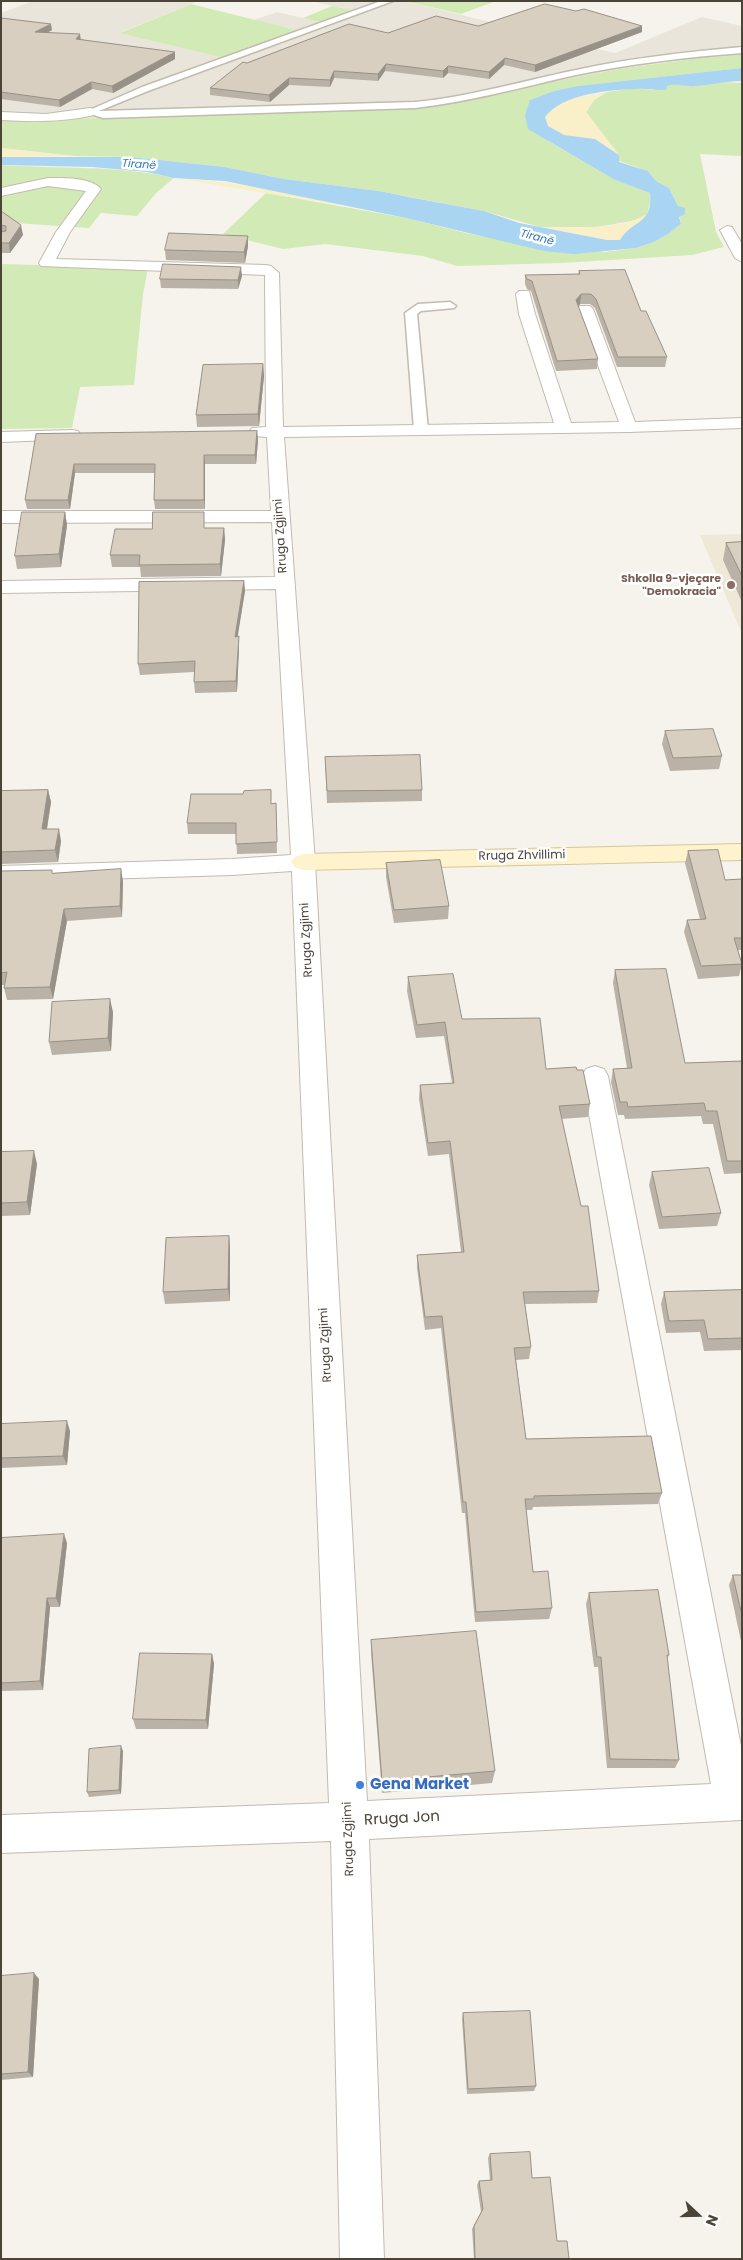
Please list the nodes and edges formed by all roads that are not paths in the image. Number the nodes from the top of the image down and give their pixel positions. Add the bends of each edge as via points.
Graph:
1 (389, 1) edge
2 (742, 50) edge
3 (90, 112) junction
4 (1, 116) edge
5 (1, 192) edge
6 (727, 230) dead end
7 (742, 258) edge
8 (524, 294) dead end
9 (450, 306) dead end
10 (585, 309) edge
11 (742, 423) edge
12 (629, 427) junction
13 (564, 428) junction
14 (421, 430) junction
15 (275, 431) junction
16 (246, 432) edge
17 (89, 435) edge
18 (1, 437) edge
19 (279, 516) junction
20 (1, 517) edge
21 (284, 584) junction
22 (1, 587) edge
23 (742, 852) edge
24 (303, 862) junction
25 (1, 874) edge
26 (595, 1076) dead end
27 (738, 1802) edge
28 (349, 1821) junction
29 (1, 1834) edge
30 (362, 2259) edge

1 - 3 lane
2 - 3 lane via 578,72 464,98 415,105 103,115
3 - 4 street via 31,118
5 - 15 street, Rruga Zgjimi via 38,181 94,189 46,263 256,269 272,273
6 - 7 street
8 - 13 street via 527,314
9 - 14 lane via 418,308 411,313
10 - 12 street
11 - 12 street
12 - 13 street
13 - 14 street
14 - 15 street
15 - 16 street
15 - 19 street, Rruga Zgjimi
17 - 18 street
19 - 20 street
19 - 21 street, Rruga Zgjimi
21 - 22 street
21 - 24 street, Rruga Zgjimi
23 - 24 street, Rruga Zhvillimi
24 - 25 street via 232,868
24 - 28 street, Rruga Zgjimi
26 - 27 street
27 - 28 street, Rruga Jon
28 - 29 street, Rruga Jon
28 - 30 street, Rruga Zgjimi

